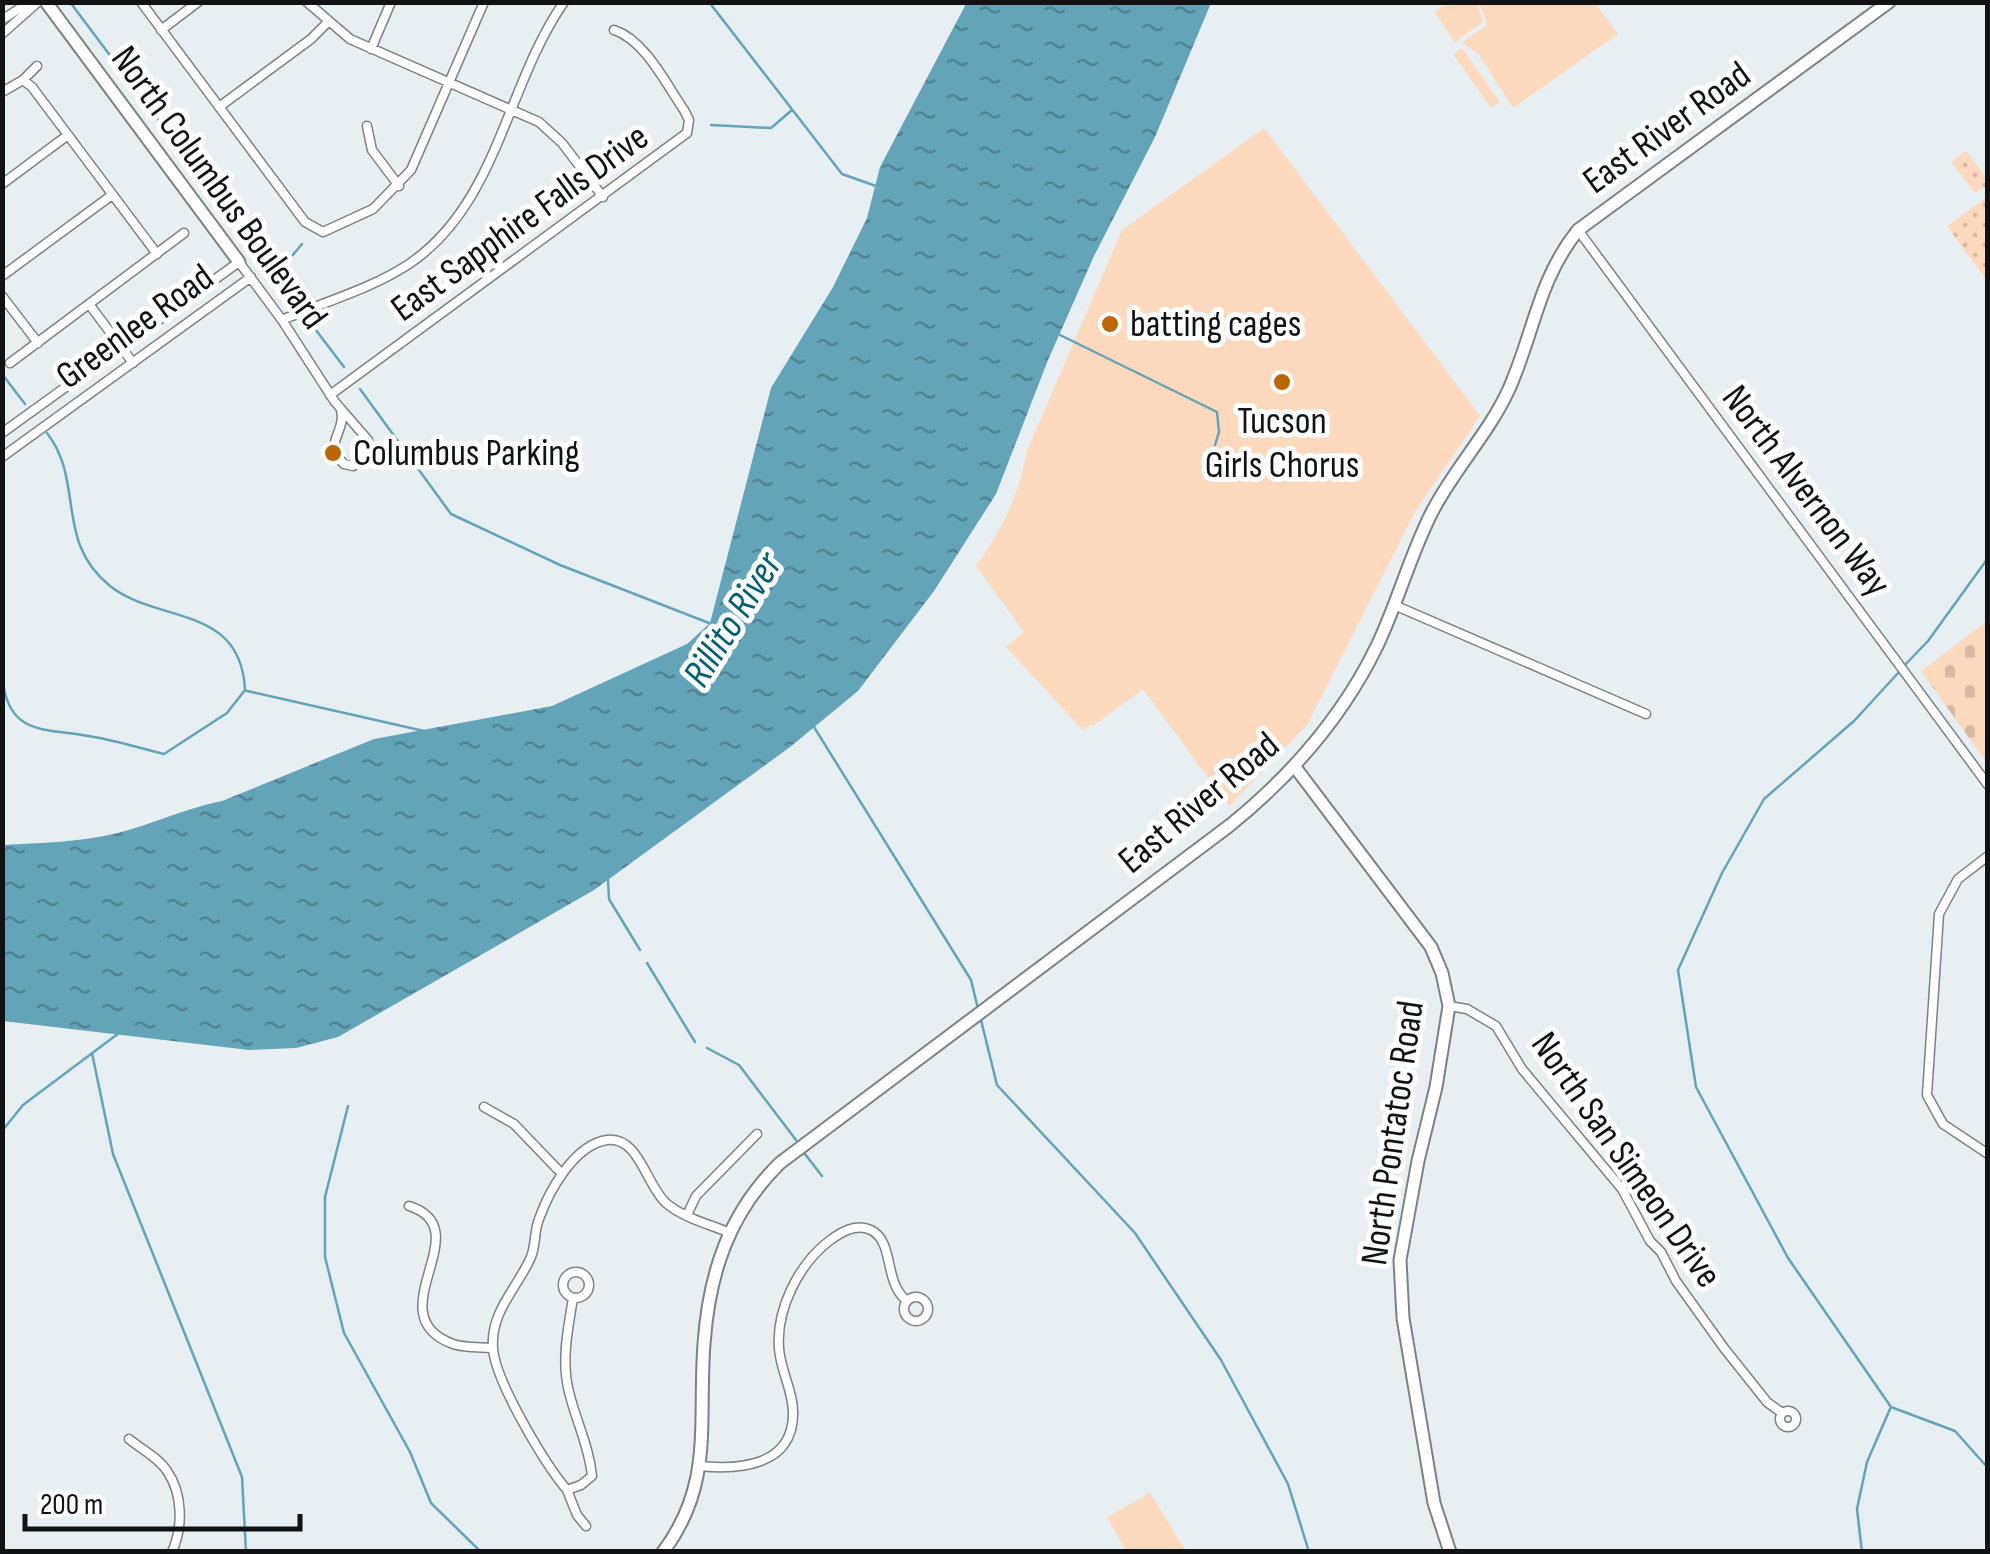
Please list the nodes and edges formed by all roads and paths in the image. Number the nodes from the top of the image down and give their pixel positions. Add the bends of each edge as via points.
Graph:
1 (29, 2) edge
2 (38, 2) edge
3 (46, 2) edge
4 (141, 2) edge
5 (198, 2) edge
6 (306, 2) edge
7 (391, 2) edge
8 (484, 2) edge
9 (564, 2) edge
10 (1889, 2) edge
11 (2, 20) edge
12 (327, 23) junction
13 (161, 30) junction
14 (614, 30) dead end
15 (2, 34) edge
16 (372, 49) junction
17 (37, 66) dead end
18 (23, 80) junction
19 (451, 82) junction
20 (2, 92) edge
21 (219, 107) junction
22 (511, 108) junction
23 (367, 126) dead end
24 (68, 135) junction
25 (2, 184) edge
26 (399, 186) junction
27 (112, 194) junction
28 (602, 197) junction
29 (1578, 230) junction
30 (184, 233) dead end
31 (157, 254) junction
32 (239, 262) junction
33 (2, 276) edge
34 (251, 277) junction
35 (2, 296) edge
36 (89, 304) junction
37 (282, 320) junction
38 (38, 342) junction
39 (121, 347) junction
40 (10, 363) dead end
41 (133, 363) junction
42 (330, 395) junction
43 (341, 410) junction
44 (2, 433) edge
45 (2, 457) edge
46 (1394, 604) junction
47 (1646, 714) dead end
48 (1295, 767) junction
49 (1988, 785) edge
50 (1988, 856) edge
51 (1448, 1006) junction
52 (484, 1107) dead end
53 (758, 1134) dead end
54 (1988, 1154) edge
55 (562, 1174) junction
56 (409, 1206) dead end
57 (687, 1215) junction
58 (728, 1232) junction
59 (573, 1298) dead end
60 (908, 1301) dead end
61 (492, 1348) junction
62 (1782, 1414) dead end
63 (129, 1439) dead end
64 (700, 1466) junction
65 (566, 1490) junction
66 (586, 1526) dead end
67 (172, 1552) edge
68 (663, 1552) edge
69 (1450, 1552) edge

1 - 11 street
2 - 15 street
3 - 32 street, North Columbus Boulevard
4 - 13 street
5 - 13 street
6 - 12 street
7 - 16 street
8 - 19 street
9 - 22 street
10 - 29 street, East River Road
12 - 16 street
12 - 21 street
13 - 21 street
14 - 28 street, East Sapphire Falls Drive via 639,47 689,127
16 - 19 street
17 - 18 street
18 - 20 street
18 - 24 street
19 - 22 street
19 - 26 street
21 - 26 street via 318,231 365,214
22 - 28 street via 555,135
22 - 37 street via 476,188 430,247 382,279
23 - 26 street via 372,150
24 - 25 street
24 - 27 street
27 - 31 street
27 - 33 street
28 - 42 street, East Sapphire Falls Drive
29 - 46 street, East River Road via 1557,256 1508,389 1430,515
29 - 49 street, North Alvernon Way
30 - 31 street
31 - 36 street
32 - 34 street, North Columbus Boulevard
32 - 39 street, Greenlee Road
34 - 37 street, North Columbus Boulevard
34 - 41 street, Greenlee Road
35 - 38 street
36 - 38 street
36 - 39 street
37 - 42 street, North Columbus Boulevard
38 - 40 street
39 - 41 street
39 - 44 street, Greenlee Road
41 - 45 street, Greenlee Road
42 - 43 street, North Columbus Boulevard
43 - 43 street, North Columbus Boulevard via 334,452 354,466 367,457 370,444
46 - 47 street
46 - 48 street, East River Road via 1339,713
48 - 51 street, North Pontatoc Road via 1431,946
48 - 58 street, East River Road via 1229,826 780,1163
50 - 54 street via 1958,879 1939,914 1927,1095 1943,1124
51 - 62 street, North San Simeon Drive via 1496,1026 1522,1069 1622,1189 1724,1348
51 - 69 street, North Pontatoc Road via 1400,1260 1403,1318 1434,1503
52 - 55 street via 514,1124
53 - 57 street via 696,1196
55 - 57 street via 589,1147 623,1142 654,1190
55 - 61 street via 538,1221 531,1256 497,1319
56 - 61 street via 424,1211 437,1238 421,1292 424,1316 436,1335 455,1345
57 - 58 street
58 - 64 street, East River Road via 707,1315
59 - 65 street via 565,1344 568,1390 592,1476
60 - 64 street via 893,1286 875,1232 846,1230 820,1248 785,1305 778,1346 794,1412 784,1442 748,1467
61 - 65 street via 506,1388
63 - 67 street via 166,1470 177,1492
64 - 68 street, East River Road via 684,1521
65 - 66 street

